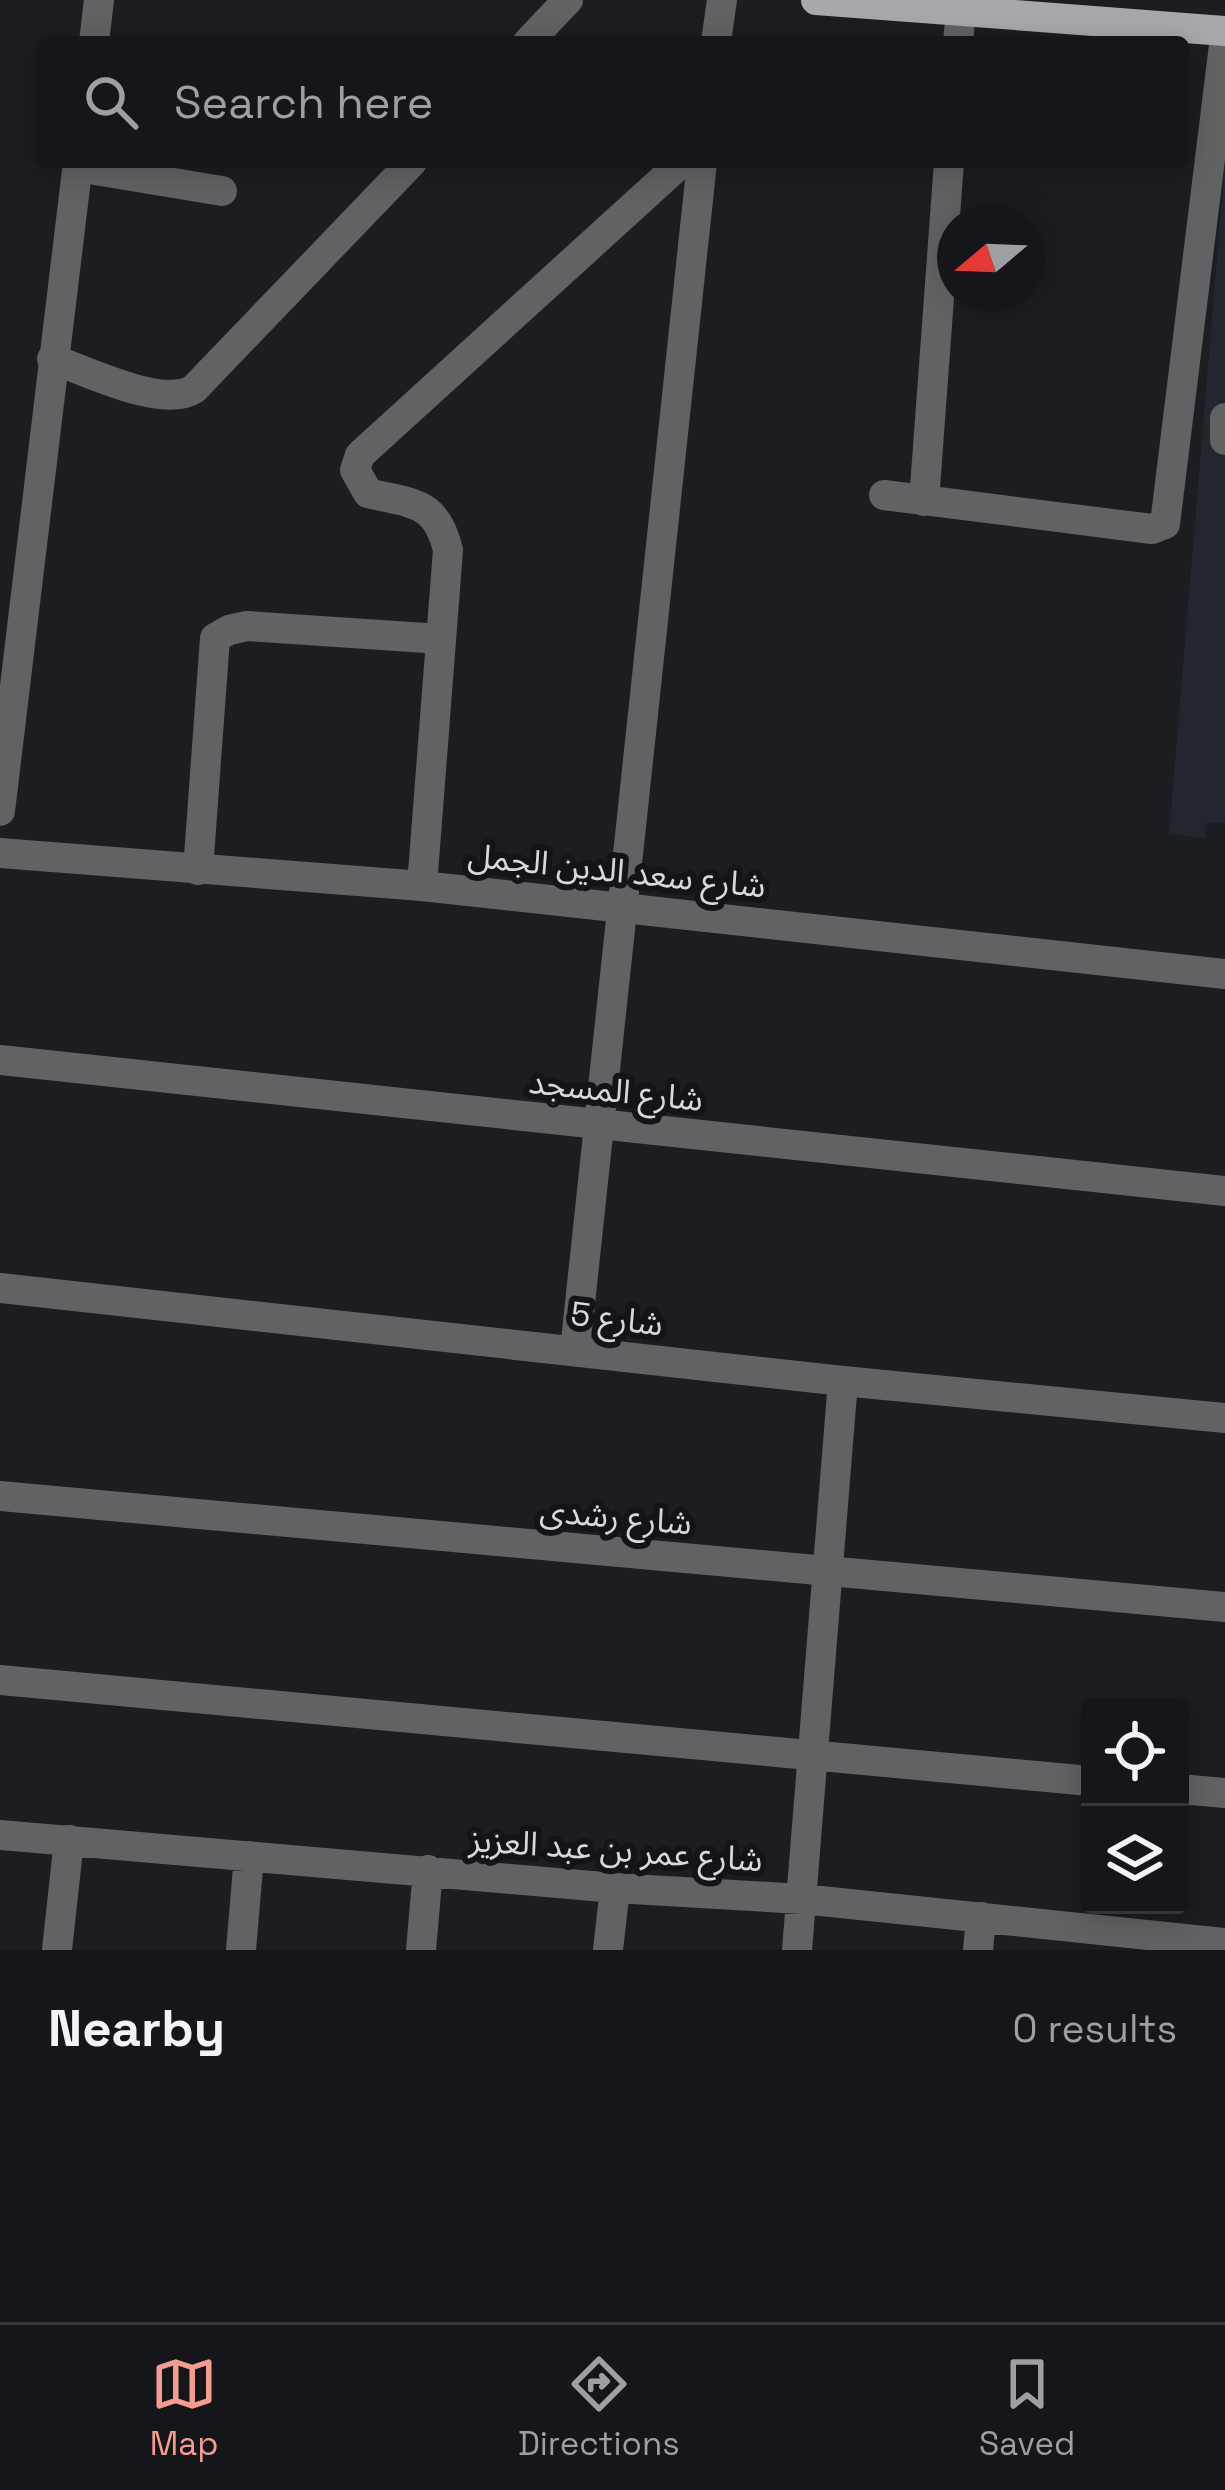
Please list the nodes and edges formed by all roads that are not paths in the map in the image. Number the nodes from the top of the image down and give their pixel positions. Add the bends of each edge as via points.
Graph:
1 (99, 0) edge
2 (568, 0) edge
3 (722, 0) edge
4 (816, 0) edge
5 (959, 26) edge
6 (1225, 34) edge
7 (95, 36) edge
8 (534, 36) edge
9 (717, 36) edge
10 (77, 168) edge
11 (94, 168) edge
12 (406, 168) edge
13 (675, 168) edge
14 (701, 168) edge
15 (949, 168) edge
16 (222, 191) dead end
17 (52, 359) junction
18 (1225, 418) edge
19 (1225, 440) edge
20 (884, 495) dead end
21 (925, 500) junction
22 (441, 639) junction
23 (0, 811) edge
24 (0, 854) edge
25 (199, 870) junction
26 (422, 886) junction
27 (623, 906) junction
28 (1225, 974) edge
29 (0, 1060) edge
30 (600, 1125) junction
31 (1225, 1191) edge
32 (0, 1288) edge
33 (575, 1350) junction
34 (843, 1382) junction
35 (1225, 1418) edge
36 (0, 1496) edge
37 (829, 1571) junction
38 (1225, 1607) edge
39 (0, 1680) edge
40 (815, 1755) junction
41 (1081, 1780) edge
42 (1189, 1790) edge
43 (1225, 1793) edge
44 (0, 1835) edge
45 (69, 1840) junction
46 (249, 1856) junction
47 (428, 1870) junction
48 (615, 1888) junction
49 (802, 1899) junction
50 (982, 1917) junction
51 (1225, 1942) edge
52 (1178, 1944) edge
53 (57, 1950) edge
54 (241, 1950) edge
55 (421, 1950) edge
56 (608, 1950) edge
57 (797, 1950) edge
58 (978, 1950) edge

1 - 7 street
2 - 8 street
3 - 9 street
4 - 5 main road
5 - 6 main road
6 - 21 street via 1165,524 1152,529
10 - 17 street
11 - 16 street
12 - 17 street via 182,396
13 - 22 street via 360,455 356,470 368,493 439,519 448,550
14 - 27 street
15 - 21 street
17 - 23 street
18 - 19 street
20 - 21 street
22 - 25 street via 247,626 215,638
22 - 26 street
24 - 25 street, شارع سعد الدين الجمل
25 - 26 street, شارع سعد الدين الجمل
26 - 27 street, شارع سعد الدين الجمل
27 - 28 street, شارع سعد الدين الجمل
27 - 30 street
29 - 30 street, شارع المسجد
30 - 31 street, شارع المسجد
30 - 33 street
32 - 33 street, شارع 5
33 - 34 street, شارع 5
34 - 35 street, شارع 5
34 - 37 street
36 - 37 street, شارع رشدى
37 - 38 street, شارع رشدى
37 - 40 street
39 - 40 street
40 - 41 street
40 - 49 street
42 - 43 street
44 - 45 street, شارع عمر بن عبد العزيز
45 - 46 street, شارع عمر بن عبد العزيز
45 - 53 street
46 - 47 street, شارع عمر بن عبد العزيز
46 - 54 street
47 - 48 street, شارع عمر بن عبد العزيز
47 - 55 street
48 - 49 street, شارع عمر بن عبد العزيز
48 - 56 street
49 - 50 street, شارع عمر بن عبد العزيز
49 - 57 street
50 - 52 street, شارع عمر بن عبد العزيز
50 - 58 street
51 - 52 street, شارع عمر بن عبد العزيز

